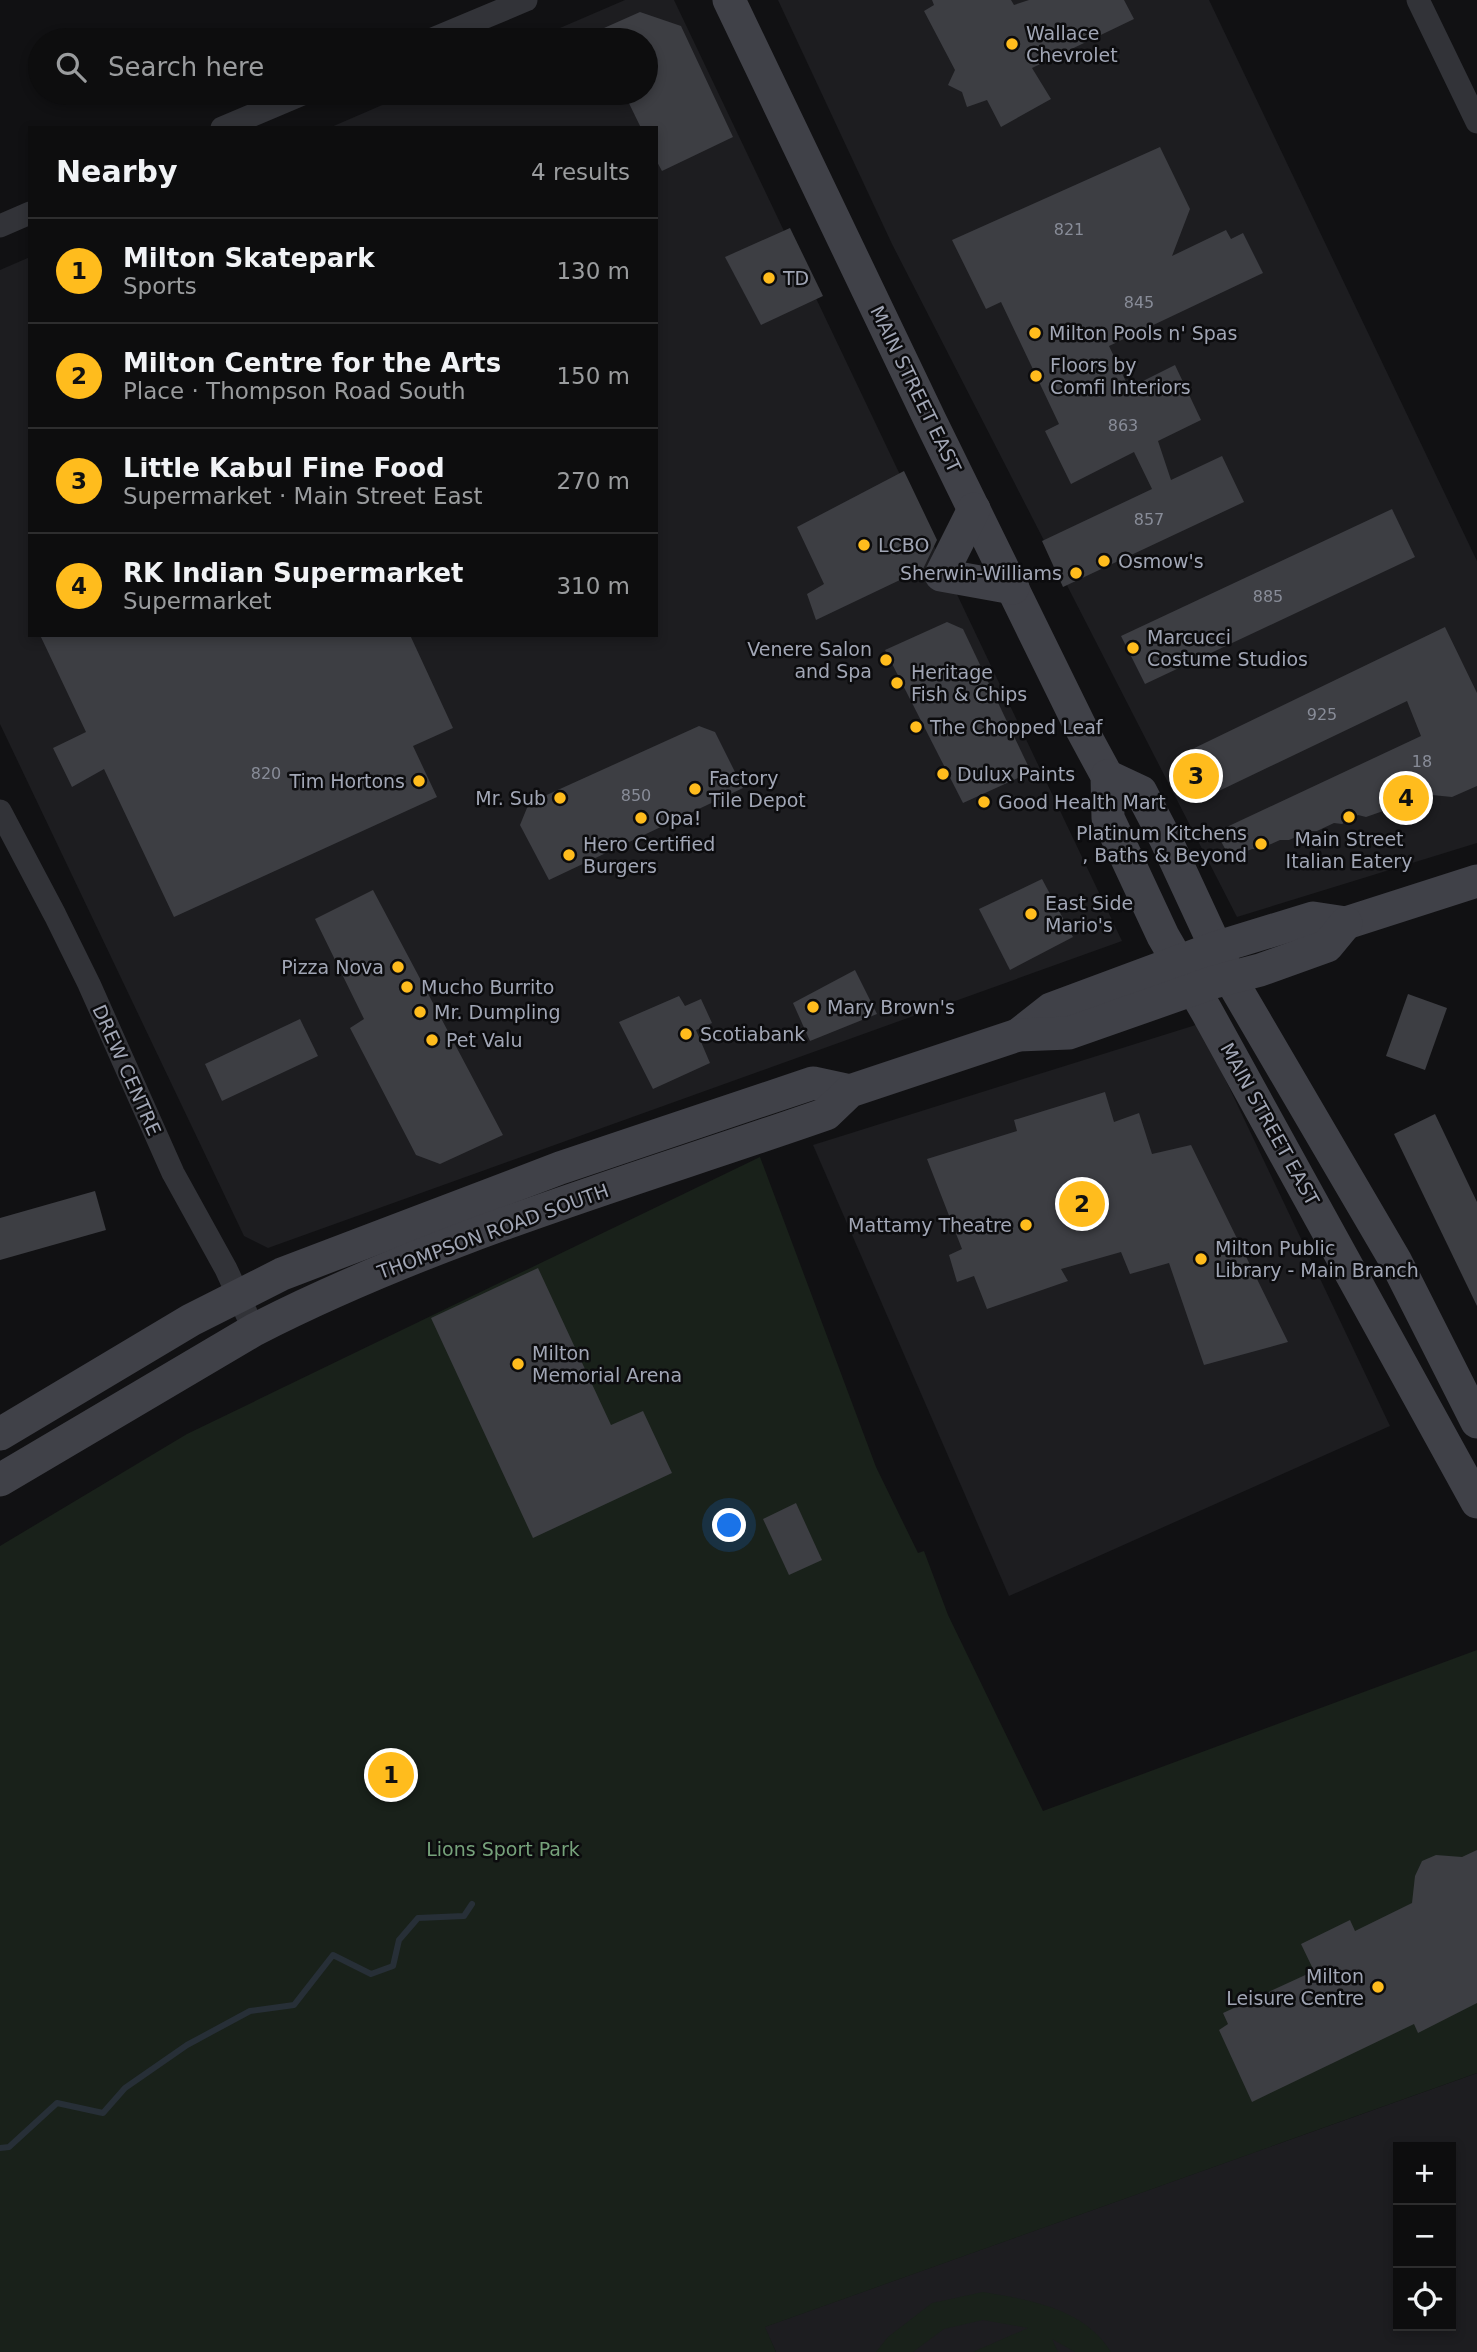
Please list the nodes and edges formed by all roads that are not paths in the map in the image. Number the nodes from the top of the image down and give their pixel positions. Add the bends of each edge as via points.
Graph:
1 (526, 0) edge
2 (729, 0) edge
3 (1418, 0) edge
4 (459, 28) edge
5 (277, 105) edge
6 (1477, 122) edge
7 (227, 126) edge
8 (28, 214) edge
9 (0, 226) edge
10 (974, 509) junction
11 (1013, 588) junction
12 (1107, 776) junction
13 (0, 811) edge
14 (1477, 881) edge
15 (1205, 969) junction
16 (850, 1091) junction
17 (239, 1295) junction
18 (254, 1330) junction
19 (1477, 1422) edge
20 (0, 1434) edge
21 (0, 1480) edge
22 (1477, 1502) edge

1 - 4 street
2 - 10 main road, MAIN STREET EAST
3 - 6 street
5 - 7 street
8 - 9 street
10 - 11 main road, MAIN STREET EAST
10 - 11 main road via 941,575
11 - 12 main road, MAIN STREET EAST
12 - 15 main road, MAIN STREET EAST via 1108,818 1163,936
12 - 15 main road, MAIN STREET EAST via 1141,792 1166,840
13 - 17 street, DREW CENTRE via 83,973 173,1173
14 - 15 main road, THOMPSON ROAD SOUTH via 1346,923 1327,946 1260,970
15 - 16 main road, THOMPSON ROAD SOUTH via 1051,1009 1018,1035
15 - 19 main road, MAIN STREET EAST via 1395,1260
15 - 22 main road, MAIN STREET EAST via 1374,1312
16 - 17 main road, THOMPSON ROAD SOUTH via 813,1083 547,1173 282,1274
16 - 18 main road, THOMPSON ROAD SOUTH via 826,1114 426,1251
17 - 18 street, DREW CENTRE
17 - 20 main road, THOMPSON ROAD SOUTH
18 - 21 main road, THOMPSON ROAD SOUTH

